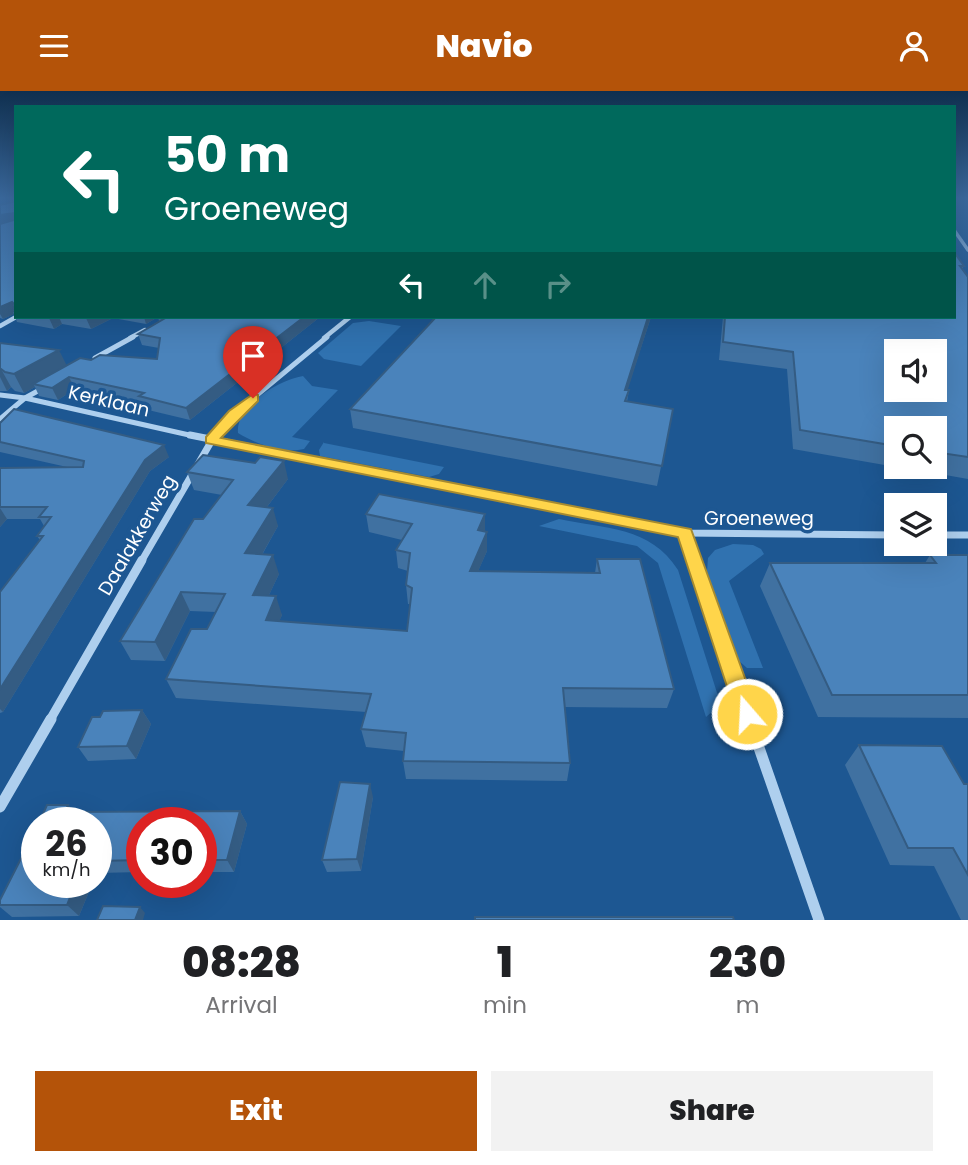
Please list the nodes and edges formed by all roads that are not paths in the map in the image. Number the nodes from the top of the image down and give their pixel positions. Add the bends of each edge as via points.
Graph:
1 (348, 319) edge
2 (156, 324) edge
3 (84, 364) edge
4 (49, 384) edge
5 (0, 395) edge
6 (25, 398) junction
7 (0, 419) edge
8 (211, 440) junction
9 (685, 533) junction
10 (884, 535) edge
11 (947, 535) edge
12 (968, 535) edge
13 (0, 807) edge
14 (819, 920) edge

1 - 8 street, Daalakkerweg via 234,414
2 - 3 street
4 - 6 street
5 - 6 street, Kerklaan
6 - 7 street
6 - 8 street, Kerklaan
8 - 9 street, Groeneweg
8 - 13 street, Daalakkerweg
9 - 10 street, Groeneweg
9 - 14 street
11 - 12 street

